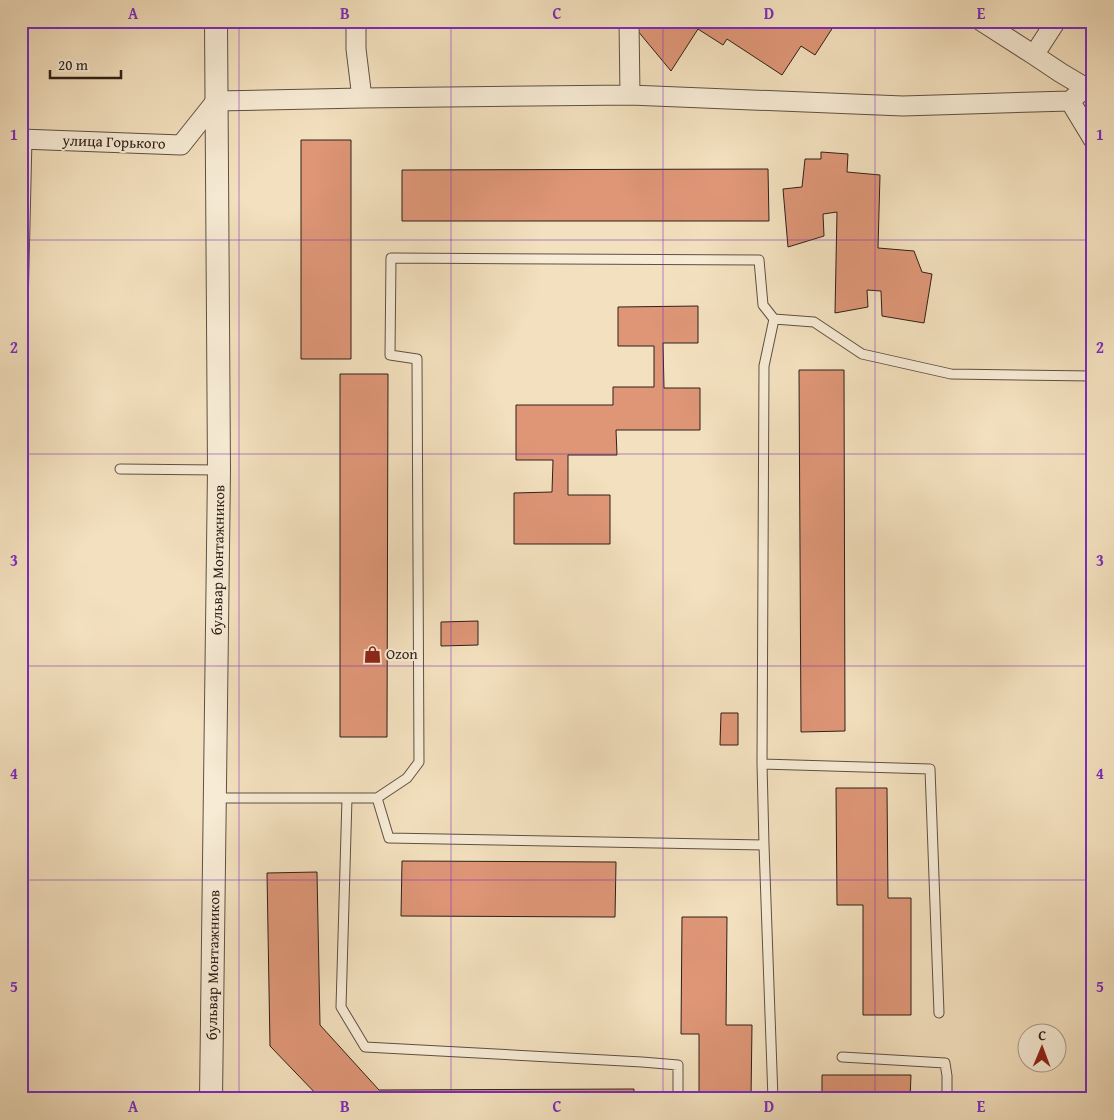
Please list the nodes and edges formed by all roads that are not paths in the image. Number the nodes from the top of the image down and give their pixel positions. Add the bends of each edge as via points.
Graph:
1 (216, 21) edge
2 (356, 21) edge
3 (629, 21) edge
4 (981, 21) edge
5 (1056, 21) edge
6 (1034, 55) junction
7 (1089, 90) edge
8 (630, 95) junction
9 (362, 98) junction
10 (1070, 100) junction
11 (216, 102) junction
12 (24, 139) edge
13 (1093, 139) edge
14 (774, 319) junction
15 (1093, 376) edge
16 (21, 392) edge
17 (120, 469) dead end
18 (219, 470) junction
19 (762, 764) junction
20 (215, 798) junction
21 (348, 798) junction
22 (377, 798) junction
23 (764, 845) junction
24 (939, 1013) dead end
25 (842, 1057) dead end
26 (211, 1099) edge
27 (678, 1099) edge
28 (773, 1099) edge
29 (947, 1099) edge

1 - 11 street, бульвар Монтажников
2 - 9 street
3 - 8 street
4 - 6 street
5 - 6 street
6 - 7 street
7 - 10 street
8 - 9 street
8 - 10 street via 904,106
9 - 11 street
10 - 13 street
11 - 12 street, улица Горького via 181,144
11 - 18 street, бульвар Монтажников
12 - 16 lane
14 - 15 lane via 814,322 862,354 950,374
14 - 19 lane via 764,366
14 - 22 lane via 762,305 759,260 391,258 390,355 417,359 419,762 407,778
17 - 18 lane
18 - 20 street, бульвар Монтажников
19 - 23 lane
19 - 24 lane via 930,769
20 - 21 lane
20 - 26 street, бульвар Монтажников
21 - 22 lane
21 - 27 lane via 341,1007 365,1047 678,1065
22 - 23 lane via 390,838
23 - 28 lane
25 - 29 lane via 945,1063

